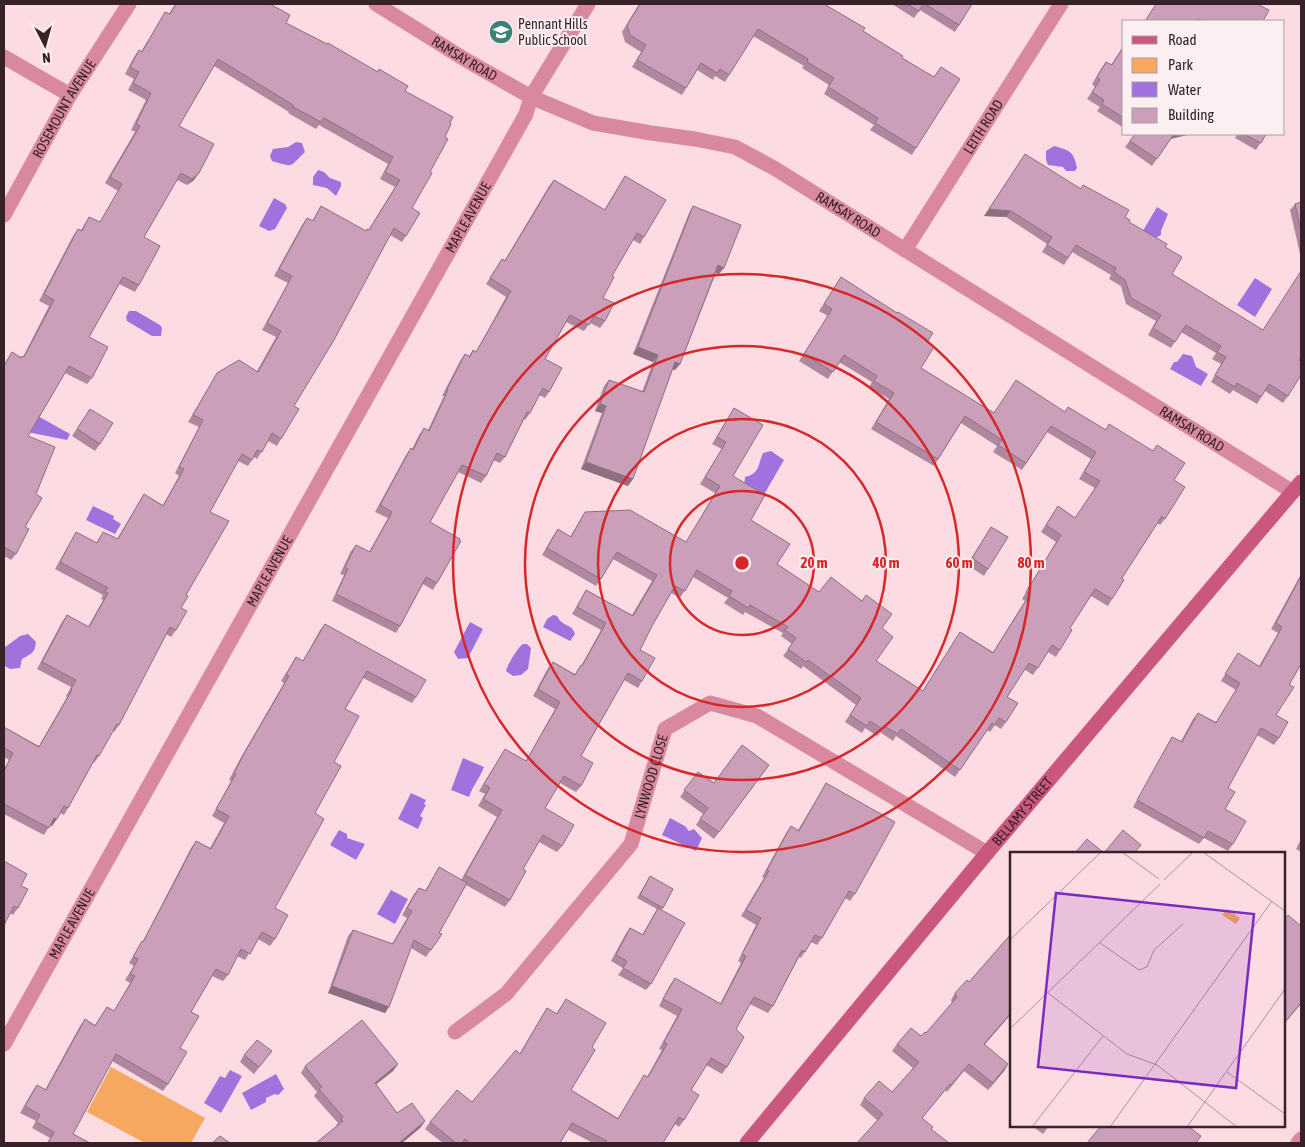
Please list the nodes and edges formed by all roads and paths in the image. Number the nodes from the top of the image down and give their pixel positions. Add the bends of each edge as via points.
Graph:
1 (129, 4) edge
2 (376, 4) edge
3 (588, 4) edge
4 (1061, 4) edge
5 (4, 57) edge
6 (70, 95) junction
7 (530, 97) junction
8 (4, 215) edge
9 (905, 250) junction
10 (1297, 487) edge
11 (987, 854) junction
12 (456, 1032) dead end
13 (4, 1044) edge
14 (1301, 1139) edge
15 (747, 1143) edge
16 (1298, 1143) edge

1 - 6 street, ROSEMOUNT AVENUE
2 - 7 street, RAMSAY ROAD
3 - 7 street, MAPLE AVENUE
4 - 9 street, LEITH ROAD
5 - 6 street
6 - 8 street, ROSEMOUNT AVENUE
7 - 9 street, RAMSAY ROAD via 593,123 735,147
7 - 13 street, MAPLE AVENUE via 526,114
9 - 10 street, RAMSAY ROAD
10 - 11 street, BELLAMY STREET
11 - 12 street, LYNWOOD CLOSE via 757,716 710,703 665,729 631,844 506,994
11 - 15 street, BELLAMY STREET
14 - 16 street

